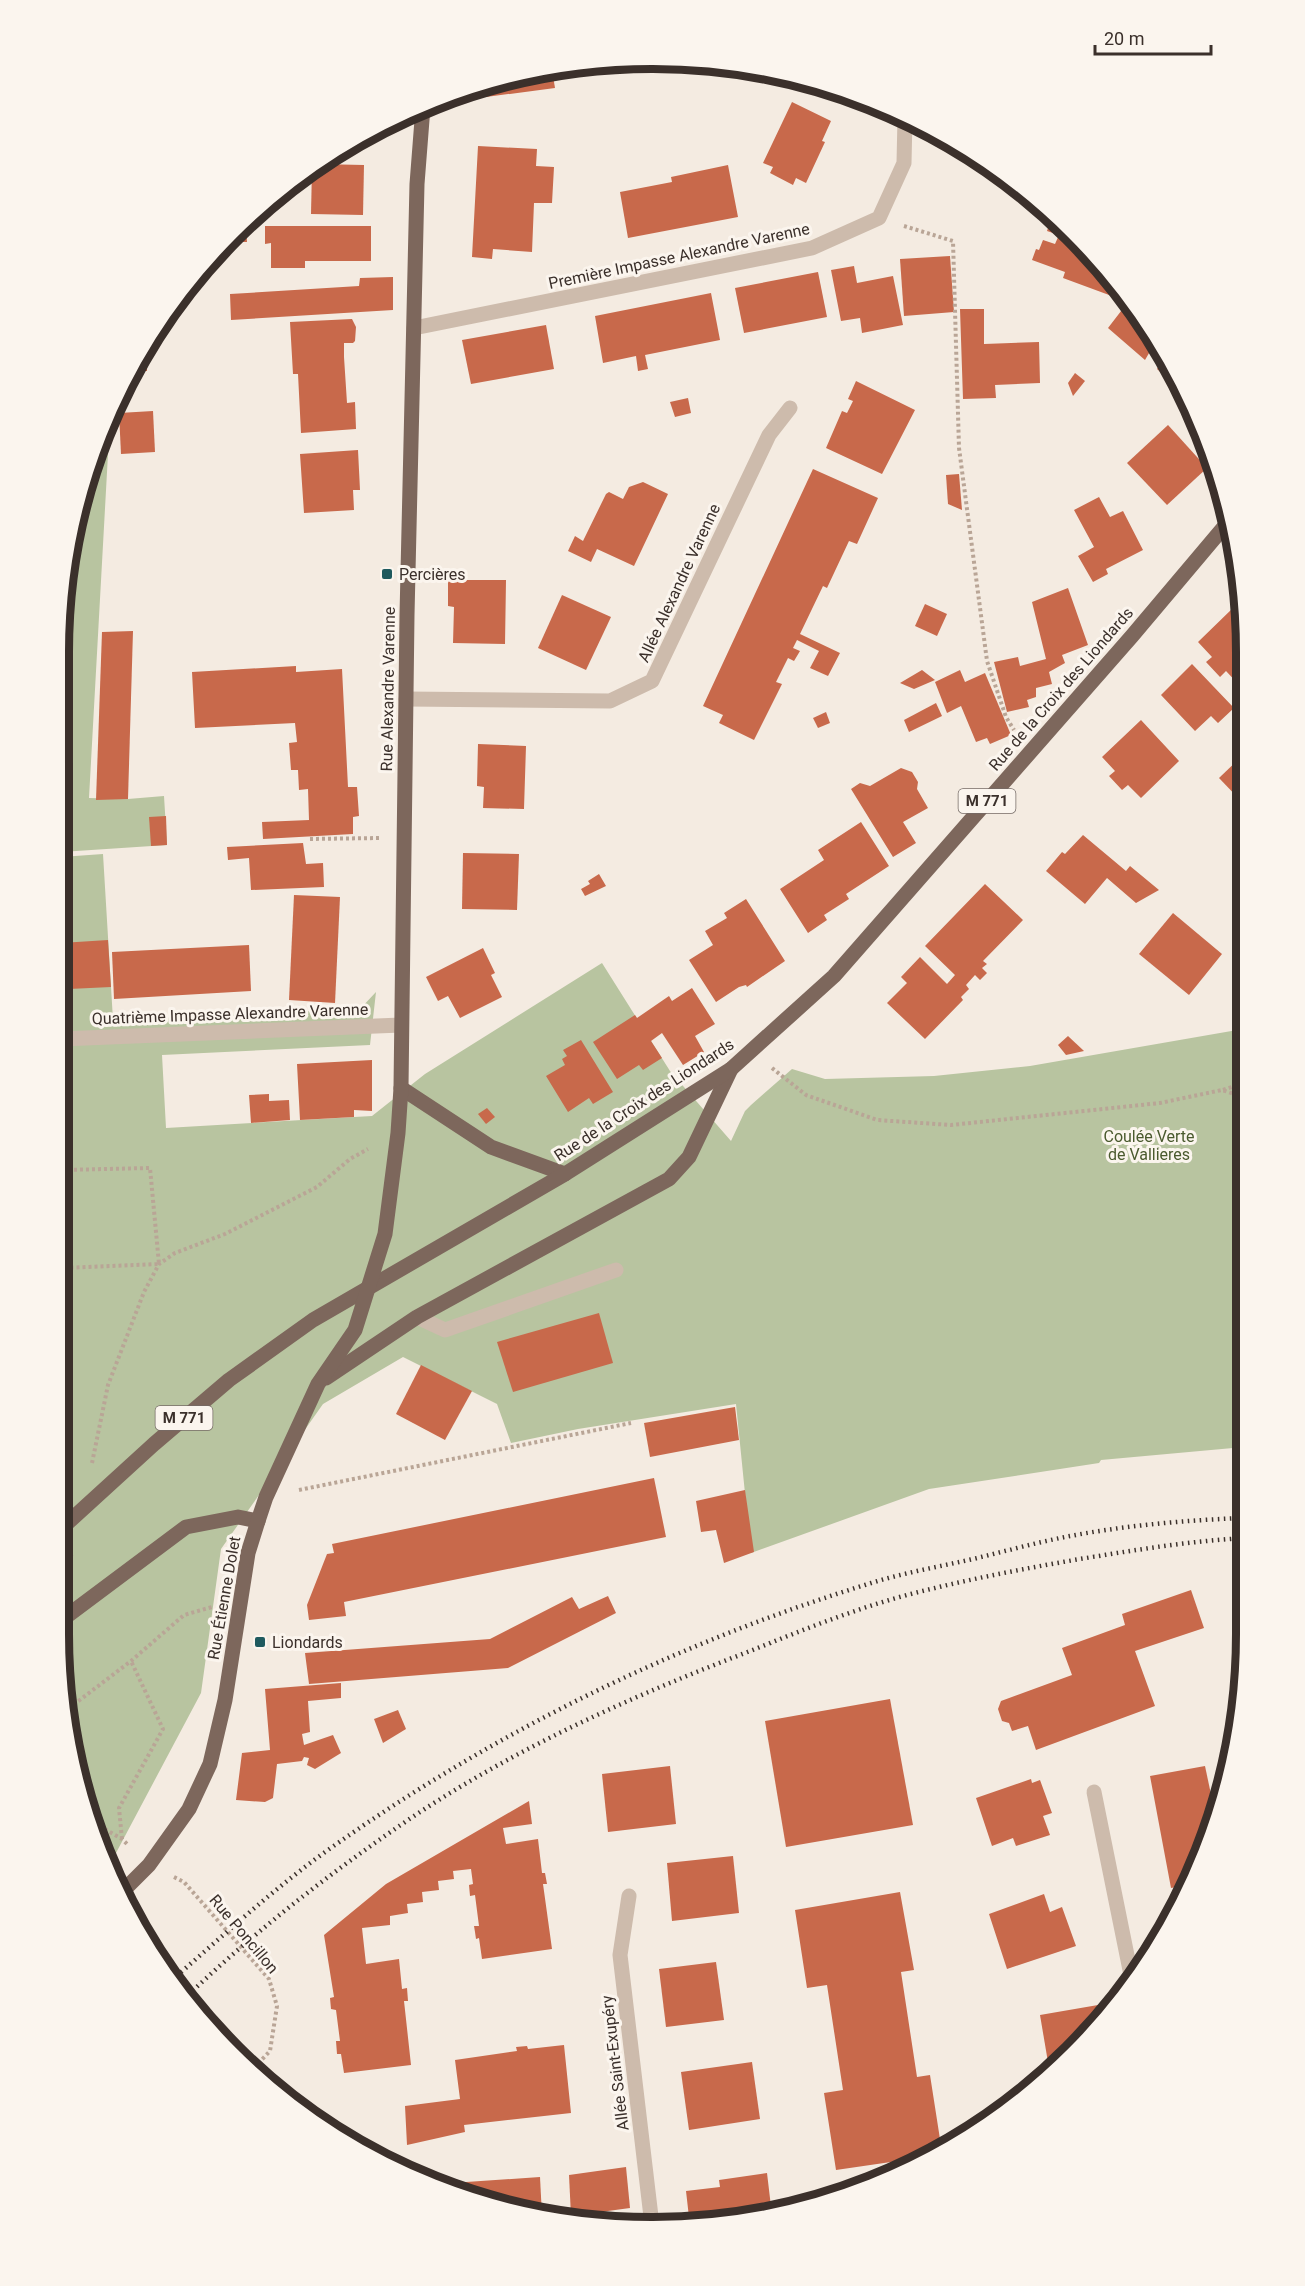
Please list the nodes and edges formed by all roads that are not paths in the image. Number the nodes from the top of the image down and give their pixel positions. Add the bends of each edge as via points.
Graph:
1 (422, 116) edge
2 (905, 126) edge
3 (414, 328) junction
4 (790, 408) dead end
5 (1223, 529) edge
6 (406, 699) junction
7 (401, 1025) junction
8 (69, 1039) edge
9 (731, 1069) junction
10 (401, 1088) junction
11 (565, 1174) junction
12 (385, 1234) joint
13 (616, 1270) dead end
14 (417, 1317) junction
15 (318, 1384) junction
16 (258, 1521) junction
17 (69, 1522) edge
18 (69, 1615) edge
19 (1094, 1792) dead end
20 (127, 1887) edge
21 (629, 1896) dead end
22 (1130, 1969) edge
23 (651, 2217) edge

1 - 3 main road, Rue Alexandre Varenne
2 - 3 street, Première Impasse Alexandre Varenne via 904,163 879,218 812,249
3 - 6 main road, Rue Alexandre Varenne
4 - 6 street, Allée Alexandre Varenne via 769,435 652,681 610,701
5 - 9 main road, Rue de la Croix des Liondards / M 771 via 834,976
6 - 7 main road, Rue Alexandre Varenne
7 - 8 street, Quatrième Impasse Alexandre Varenne
7 - 10 main road, Rue Alexandre Varenne
9 - 11 main road, Rue de la Croix des Liondards / M 771
9 - 14 main road via 689,1157 669,1179
10 - 11 main road via 491,1148
10 - 12 main road, Rue Alexandre Varenne
11 - 17 main road, Rue de la Croix des Liondards / M 771 via 313,1320 229,1380
12 - 15 main road, Rue Étienne Dolet via 355,1330
13 - 14 street via 445,1330
14 - 15 main road
15 - 16 main road, Rue Étienne Dolet
16 - 18 main road via 238,1517 186,1527
16 - 20 main road, Rue Étienne Dolet via 248,1552 225,1700 210,1764 189,1809 149,1864
19 - 22 street
21 - 23 street, Allée Saint-Exupéry via 620,1955

